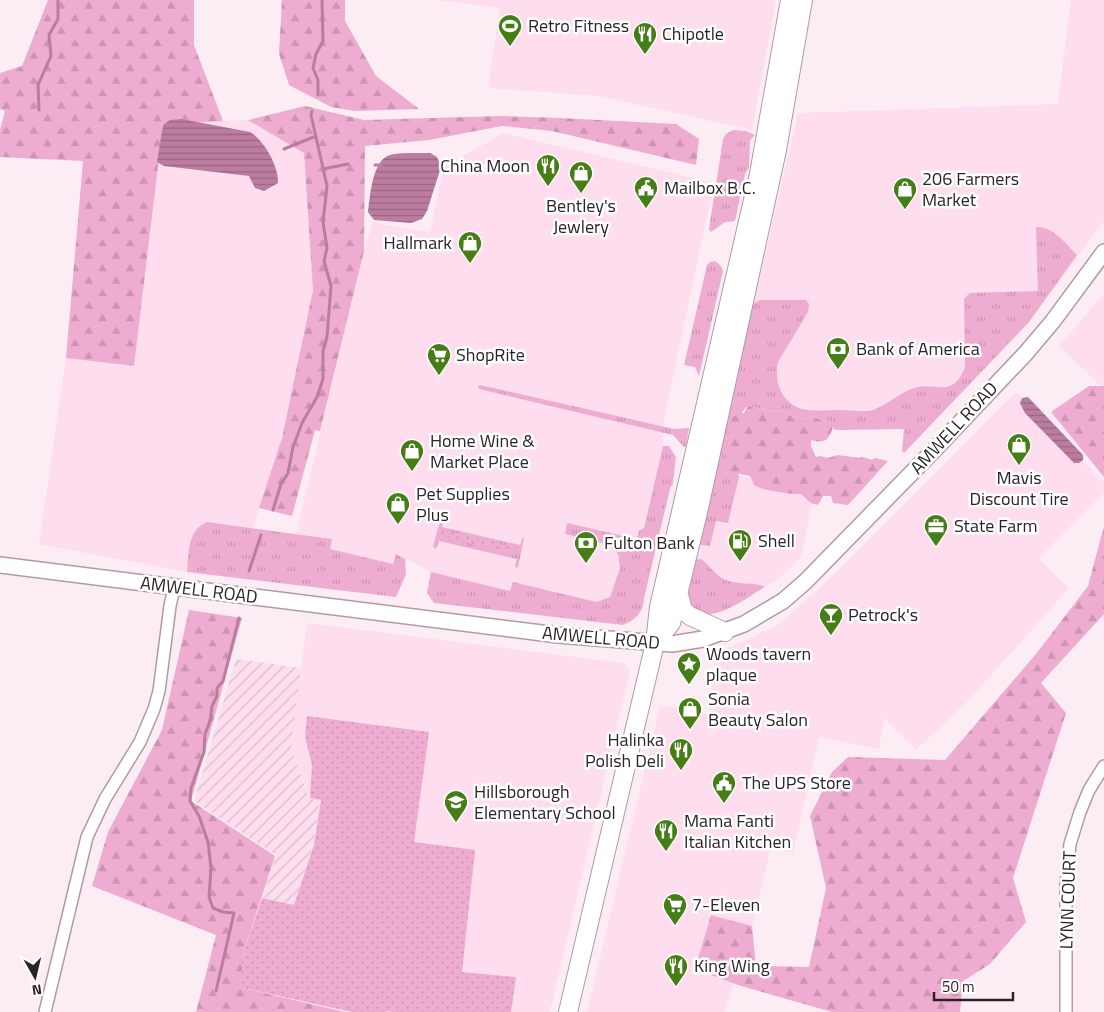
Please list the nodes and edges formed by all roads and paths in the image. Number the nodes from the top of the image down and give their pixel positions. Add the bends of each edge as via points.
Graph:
1 (790, 0) edge
2 (802, 0) edge
3 (1104, 252) edge
4 (0, 564) edge
5 (174, 588) junction
6 (679, 595) junction
7 (725, 632) junction
8 (655, 643) junction
9 (1104, 766) edge
10 (45, 1012) edge
11 (568, 1012) edge
12 (1066, 1012) edge

1 - 8 main road via 765,151 659,607
2 - 6 main road via 777,150
3 - 7 main road, AMWELL ROAD via 1026,353 818,569 783,601
4 - 5 main road, AMWELL ROAD
5 - 8 main road, AMWELL ROAD via 558,635
5 - 10 street via 154,709 140,742 105,799 88,838
6 - 7 main road via 683,610 690,616
6 - 8 main road via 671,623
7 - 8 main road, AMWELL ROAD via 681,643
8 - 11 main road
9 - 12 street, LYNN COURT via 1089,790 1070,844 1066,886

